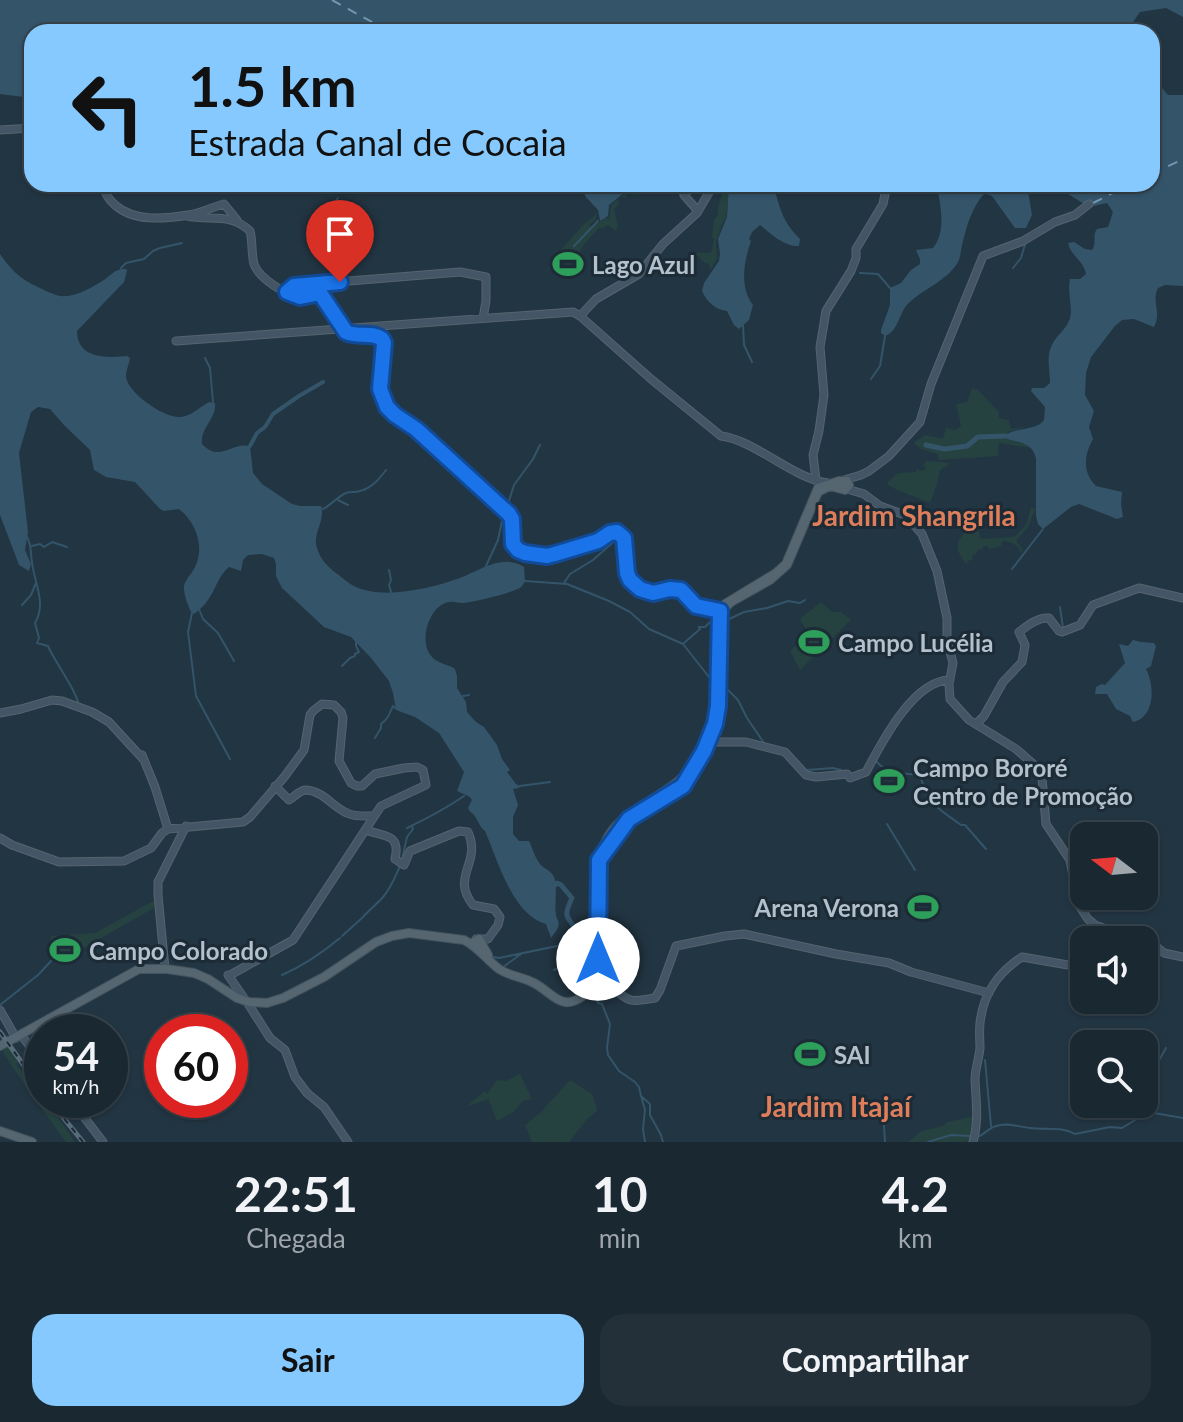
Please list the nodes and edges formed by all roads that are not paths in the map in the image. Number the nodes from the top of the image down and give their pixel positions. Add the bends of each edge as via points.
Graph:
1 (24, 128) edge
2 (0, 130) edge
3 (105, 192) edge
4 (687, 192) edge
5 (709, 192) edge
6 (885, 192) edge
7 (1089, 204) dead end
8 (698, 211) junction
9 (187, 216) junction
10 (239, 222) junction
11 (294, 286) junction
12 (277, 287) junction
13 (287, 292) junction
14 (580, 316) junction
15 (483, 318) junction
16 (342, 329) junction
17 (176, 341) dead end
18 (834, 485) junction
19 (1183, 598) edge
20 (719, 612) junction
21 (950, 680) junction
22 (0, 712) edge
23 (976, 724) junction
24 (708, 742) junction
25 (275, 786) junction
26 (373, 816) junction
27 (361, 817) junction
28 (186, 826) junction
29 (166, 828) junction
30 (367, 828) junction
31 (0, 838) edge
32 (1097, 926) edge
33 (479, 941) junction
34 (1158, 947) edge
35 (1183, 957) edge
36 (1070, 964) edge
37 (165, 969) junction
38 (596, 982) junction
39 (989, 993) junction
40 (242, 998) junction
41 (0, 1010) edge
42 (19, 1037) junction
43 (24, 1042) edge
44 (0, 1046) edge
45 (85, 1118) edge
46 (0, 1134) edge
47 (974, 1138) edge
48 (17, 1142) edge
49 (32, 1142) edge
50 (103, 1142) edge
51 (348, 1142) edge

1 - 2 street
3 - 9 street via 128,214
4 - 8 street via 684,195
5 - 8 street
6 - 18 street via 856,249 851,271 826,311 820,347 824,395 813,455
7 - 18 street via 1023,241 983,256 920,422 869,471
8 - 14 street via 639,274
9 - 10 street
9 - 10 street via 224,204
10 - 12 street via 251,235 257,270
11 - 12 street
11 - 13 street
11 - 15 street via 457,272 486,277
12 - 13 street
13 - 16 street via 300,297 321,294
14 - 15 street via 573,312
14 - 18 street via 721,436
15 - 16 street
16 - 17 street
16 - 20 street via 382,339 380,389 387,407 506,511 518,550 547,556 617,532 624,538 625,567 632,583 650,593 681,590 696,606
18 - 20 main road via 786,564
18 - 21 street via 905,515 922,534 945,610 953,663
19 - 23 street via 1141,588 1093,605 1077,627 1061,632 1051,620 1036,621 1019,632 1025,645 1022,662
20 - 24 main road via 717,700
21 - 23 street via 950,699
21 - 24 street via 937,681 908,706 864,774 805,775 785,752 746,742
22 - 29 street via 58,700 113,724 141,756
23 - 32 street via 1039,769 1046,824 1070,860 1079,907
24 - 38 main road via 683,786 632,814 602,855
25 - 26 street via 304,750 315,708 334,705 343,718 339,761 354,785 413,767 425,773 426,785 386,803
25 - 27 street via 290,800 304,791
25 - 28 street via 243,822
26 - 27 street
26 - 30 street
27 - 30 street
28 - 29 street
28 - 37 street via 158,882
29 - 31 street via 151,848 124,861 57,862
30 - 33 street via 393,840 395,859 404,865 410,851 468,832 471,859 465,894 473,905 494,909 500,921
30 - 40 street via 293,940 232,975
33 - 38 main road via 504,972 533,982 562,1001 571,1001
33 - 40 main road via 392,936 283,998 267,1003
34 - 35 street
36 - 39 street via 1022,957 1000,974
37 - 40 main road via 202,976
37 - 42 main road via 136,970
38 - 39 street via 631,1001 656,997 676,946 741,933 889,963
39 - 47 street via 979,1026
40 - 51 street via 285,1050 294,1076
41 - 42 street
42 - 43 street
42 - 44 main road
45 - 50 street
46 - 48 main road
46 - 49 main road

